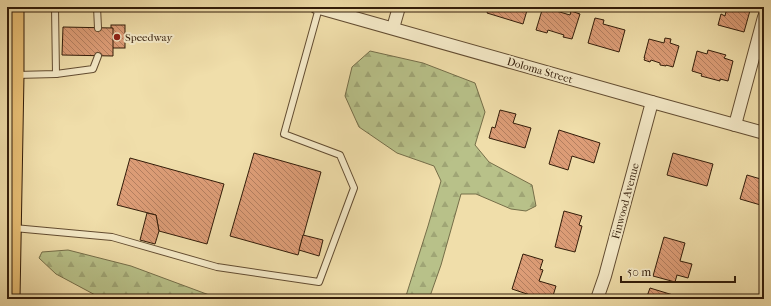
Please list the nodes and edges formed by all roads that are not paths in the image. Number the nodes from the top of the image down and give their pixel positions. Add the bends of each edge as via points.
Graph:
1 (14, 7) edge
2 (55, 7) edge
3 (97, 7) edge
4 (317, 7) edge
5 (399, 7) edge
6 (764, 17) edge
7 (98, 28) dead end
8 (393, 28) junction
9 (98, 56) dead end
10 (56, 74) junction
11 (14, 75) junction
12 (652, 102) junction
13 (735, 125) junction
14 (764, 133) edge
15 (12, 228) junction
16 (10, 299) edge
17 (597, 299) edge

1 - 11 main road
2 - 10 lane
3 - 7 lane
4 - 8 street, Doloma Street
4 - 15 lane via 284,134 340,155 354,188 319,282 217,267 112,237
5 - 8 street
6 - 13 street
8 - 12 street, Doloma Street
9 - 10 lane via 93,69
10 - 11 lane
11 - 15 main road
12 - 13 street, Doloma Street
12 - 17 street, Finwood Avenue
13 - 14 street, Doloma Street
15 - 16 main road

